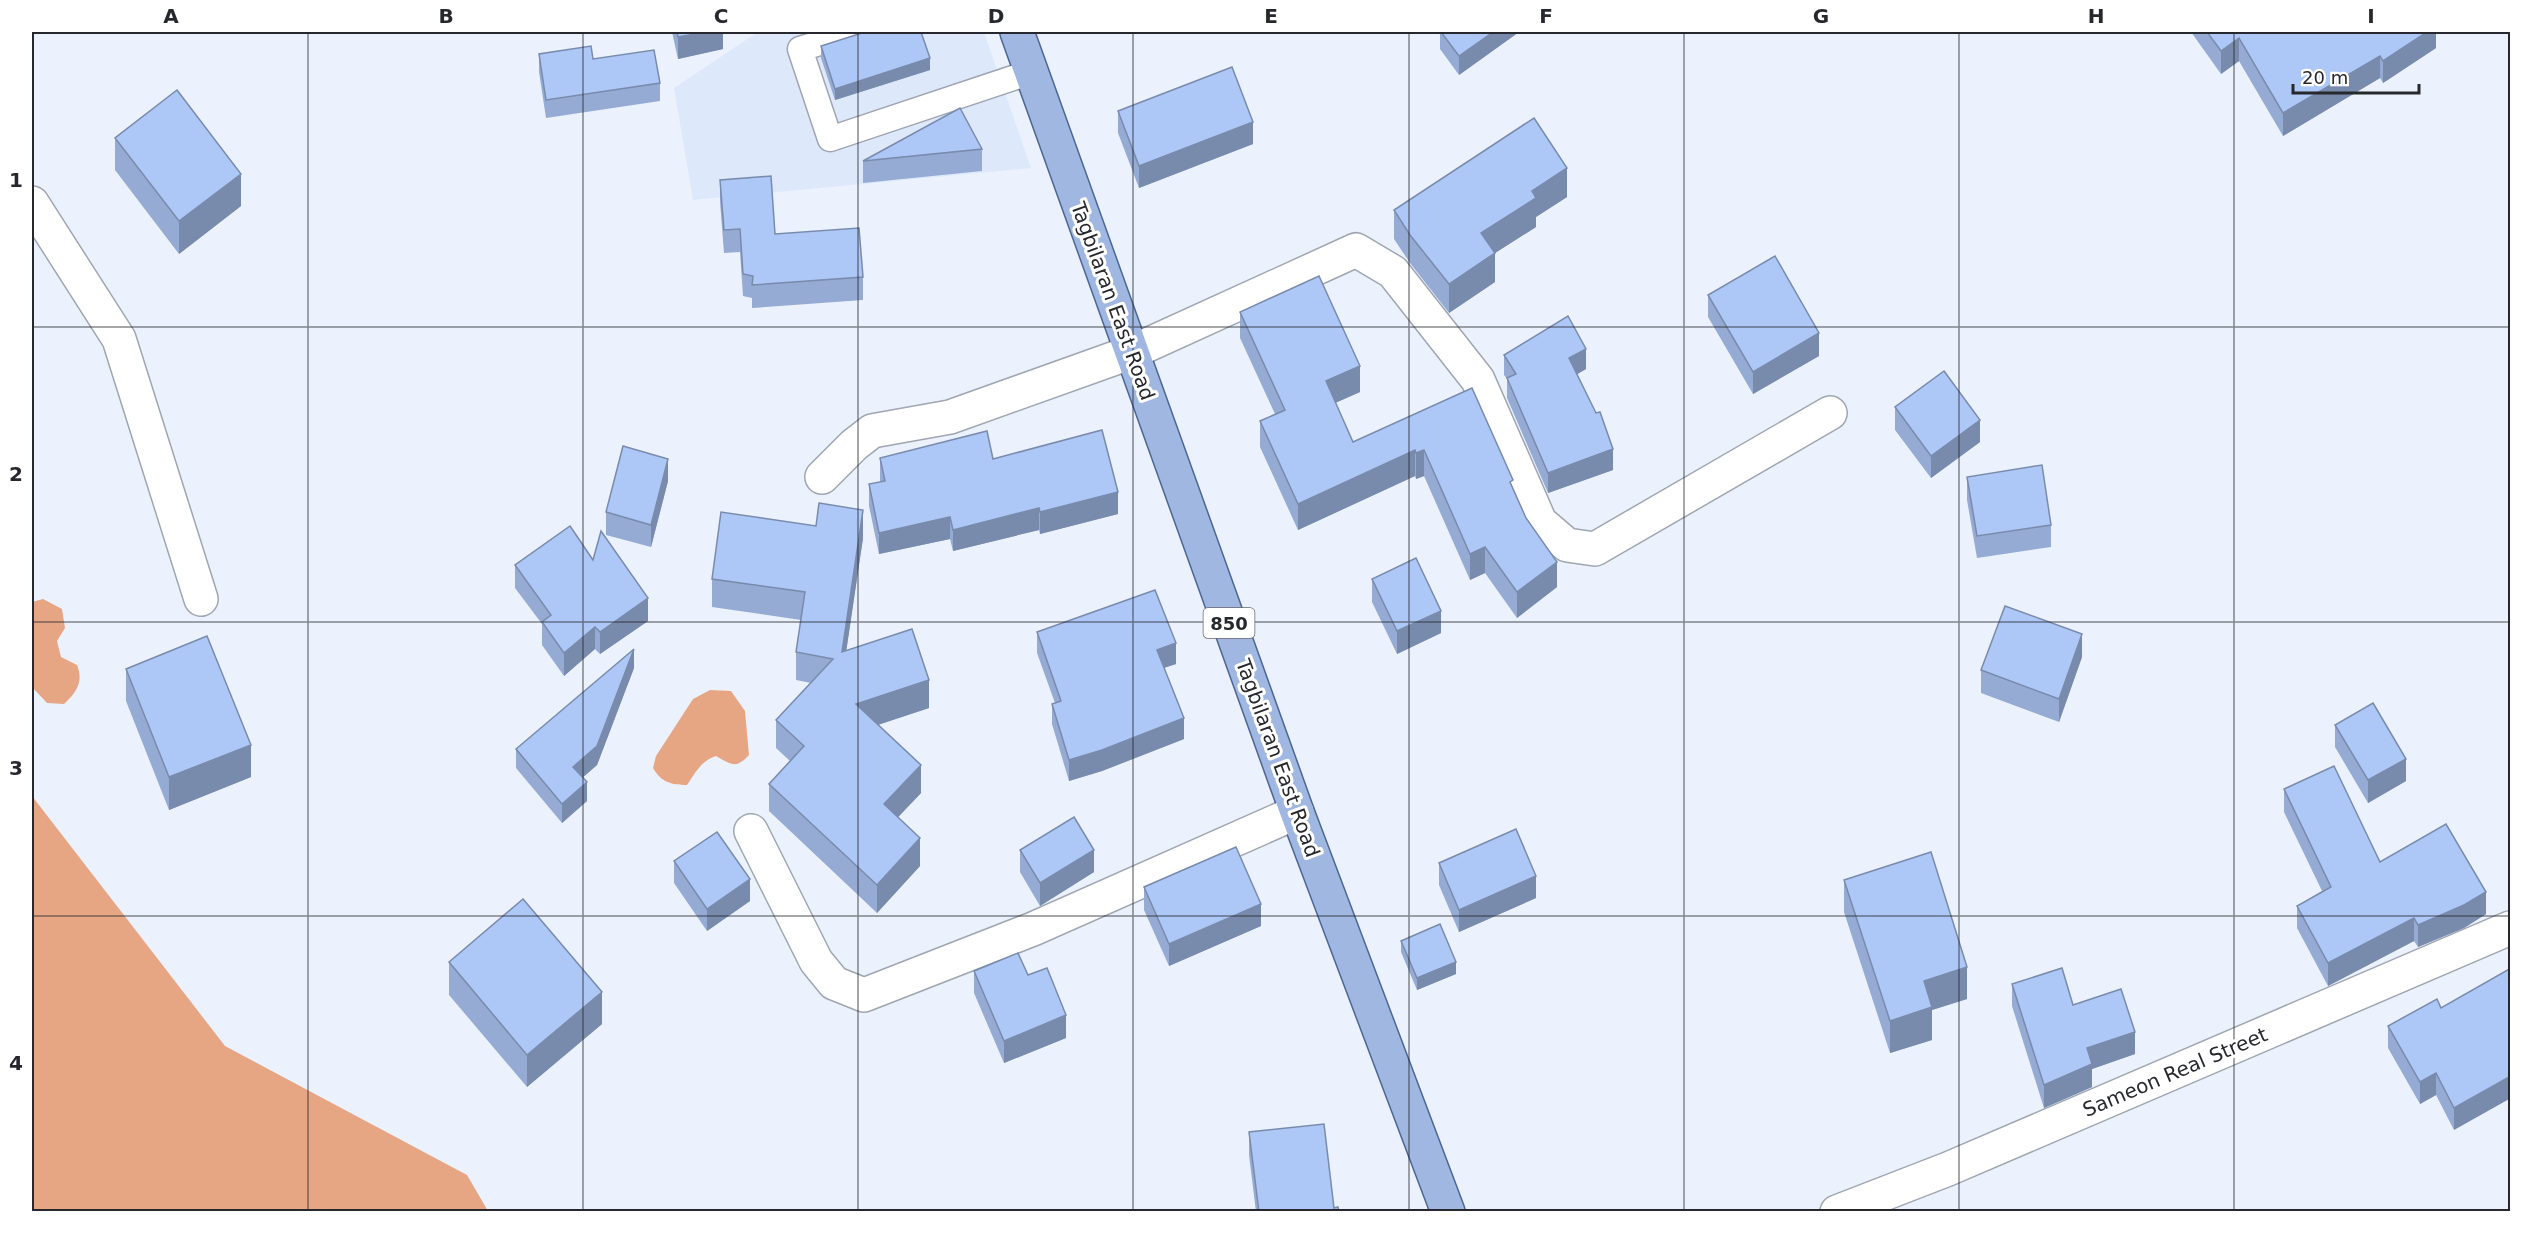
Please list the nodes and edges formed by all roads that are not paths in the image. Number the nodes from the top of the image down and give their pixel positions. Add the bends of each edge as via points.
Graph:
1 (855, 32) edge
2 (1017, 32) edge
3 (1031, 72) junction
4 (32, 203) edge
5 (1132, 352) junction
6 (1830, 413) dead end
7 (822, 477) dead end
8 (201, 599) dead end
9 (1297, 812) junction
10 (750, 831) dead end
11 (2511, 928) edge
12 (1448, 1212) edge
13 (1837, 1212) edge

1 - 3 lane via 800,50 830,138
2 - 3 main road, Tagbilaran East Road / 850
3 - 5 main road, Tagbilaran East Road / 850
4 - 8 street via 119,339
5 - 6 street via 1356,250 1392,272 1478,380 1540,522 1567,545 1594,549
5 - 7 street via 950,417 872,432
5 - 9 main road, Tagbilaran East Road / 850
9 - 10 street via 1033,929 864,994 834,983 816,961
9 - 12 main road, Tagbilaran East Road / 850
11 - 13 street, Sameon Real Street via 1959,1165

